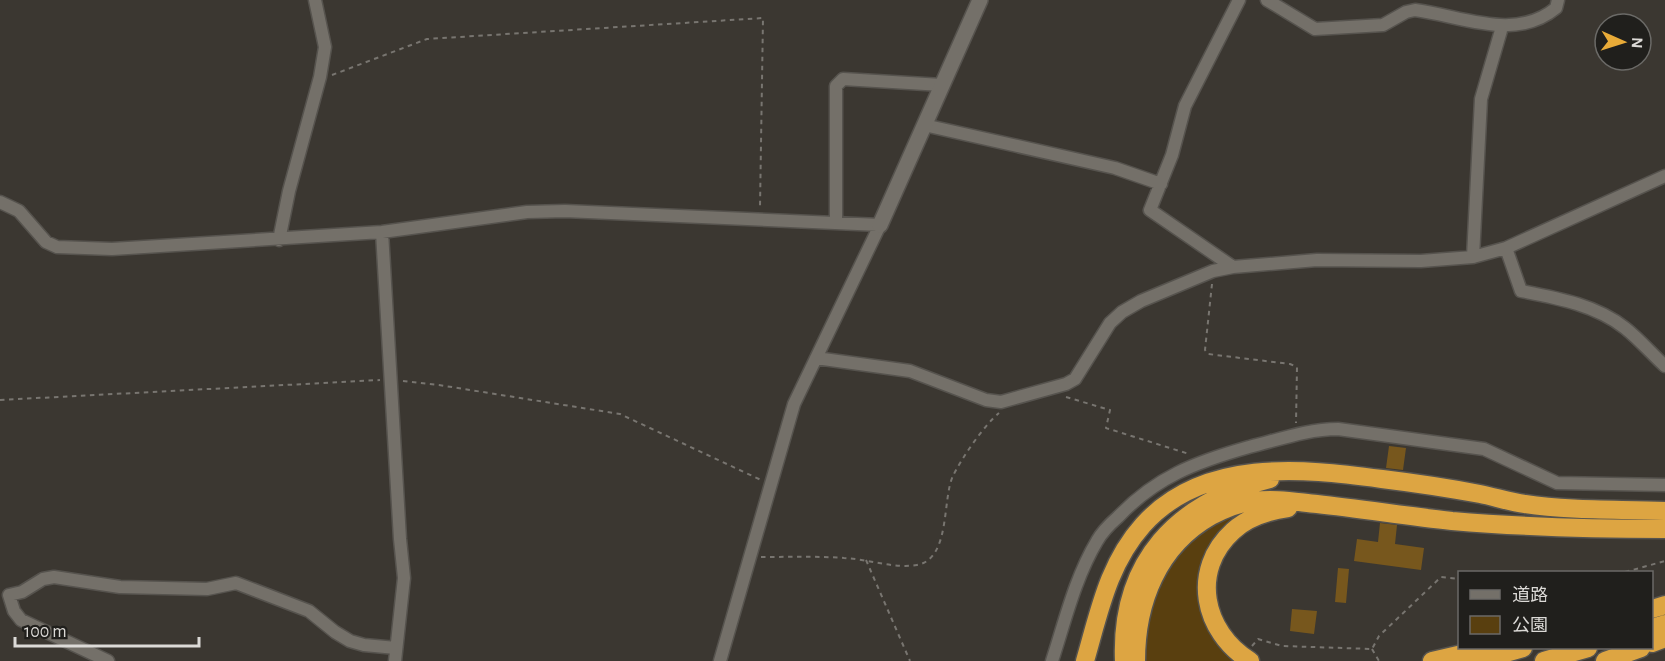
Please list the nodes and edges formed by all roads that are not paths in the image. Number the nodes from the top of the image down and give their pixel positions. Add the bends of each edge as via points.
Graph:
1 (315, 0) edge
2 (980, 0) edge
3 (1239, 0) edge
4 (1267, 0) edge
5 (1558, 0) edge
6 (1502, 27) junction
7 (942, 85) junction
8 (924, 125) junction
9 (1665, 176) edge
10 (1161, 184) junction
11 (0, 202) edge
12 (836, 223) junction
13 (880, 225) junction
14 (382, 232) junction
15 (279, 240) junction
16 (1506, 248) junction
17 (1473, 257) junction
18 (1233, 267) junction
19 (816, 358) junction
20 (1665, 366) edge
21 (1314, 471) junction
22 (1665, 485) edge
23 (1332, 505) junction
24 (1665, 511) edge
25 (1665, 529) edge
26 (1598, 530) junction
27 (1665, 535) edge
28 (396, 648) junction
29 (1484, 649) edge
30 (1520, 649) edge
31 (1585, 649) edge
32 (1638, 649) edge
33 (1249, 656) edge
34 (108, 661) edge
35 (395, 661) edge
36 (720, 661) edge
37 (1053, 661) edge
38 (1085, 661) edge
39 (1124, 661) edge
40 (1136, 661) edge
41 (1432, 661) edge
42 (1478, 661) edge
43 (1544, 661) edge
44 (1605, 661) edge

1 - 15 street via 325,47
2 - 7 street
3 - 10 street via 1185,106
4 - 6 street via 1315,29 1383,25 1415,10
5 - 6 street via 1556,8 1546,16 1522,26
6 - 17 street via 1481,99
7 - 8 street
7 - 12 street via 843,79 836,86
8 - 10 street via 1115,168
8 - 13 street
9 - 16 street
10 - 18 street via 1150,210
11 - 15 street via 19,211 46,242 57,247 112,249
12 - 13 street
12 - 14 street via 556,211
13 - 19 street
14 - 15 street
14 - 28 street via 404,566
16 - 17 street
16 - 20 street via 1521,291 1563,299 1609,317
17 - 18 street via 1317,260
18 - 19 street via 1213,271 1122,312 1110,323 1075,378 1015,399 986,400 910,370
19 - 36 street via 794,404
21 - 24 highway via 1451,489 1536,506
21 - 38 highway via 1223,477 1159,509 1116,563
21 - 39 highway via 1266,480 1229,493 1201,505 1179,522 1152,551 1137,579 1125,626
22 - 37 street via 1557,483 1484,449 1338,429 1298,434 1172,474 1126,508 1098,539 1078,580
23 - 26 highway via 1450,520
23 - 33 highway via 1262,514 1234,530 1217,552 1208,583 1210,615 1222,638 1240,655
23 - 40 highway via 1254,501 1219,512 1188,531 1166,555 1148,588 1138,627
25 - 26 highway
26 - 27 highway
28 - 34 street via 350,641 309,611 236,583 207,589 120,587 54,577 9,595 21,620
28 - 35 street
29 - 41 highway
30 - 42 highway
31 - 43 highway
32 - 44 highway

